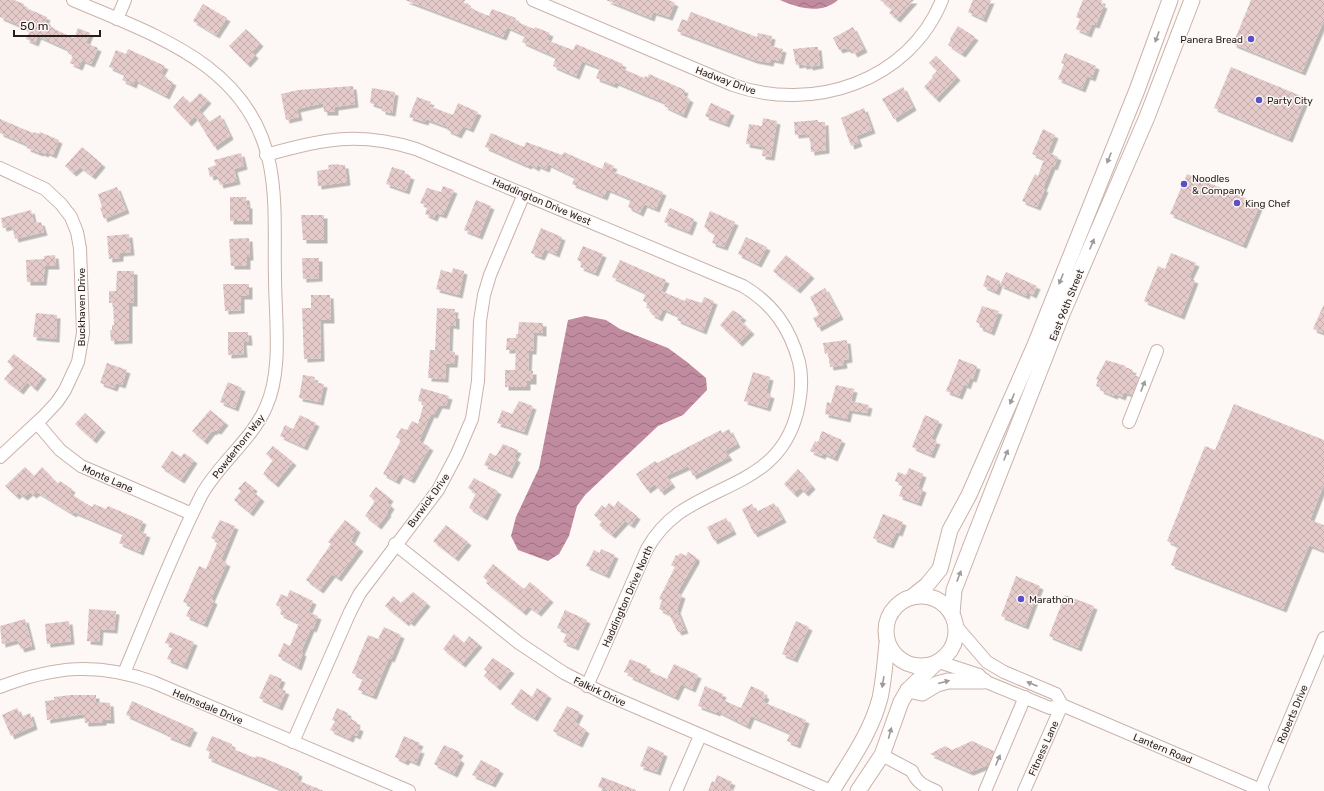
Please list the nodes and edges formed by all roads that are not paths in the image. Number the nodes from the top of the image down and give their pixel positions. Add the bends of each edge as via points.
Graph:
1 (73, 0) edge
2 (125, 0) edge
3 (533, 0) edge
4 (942, 0) edge
5 (1170, 0) edge
6 (1192, 0) edge
7 (117, 19) junction
8 (266, 155) junction
9 (0, 168) edge
10 (524, 194) junction
11 (791, 336) joint
12 (1157, 351) dead end
13 (1129, 422) dead end
14 (37, 423) junction
15 (0, 457) edge
16 (192, 514) junction
17 (395, 544) junction
18 (912, 597) junction
19 (954, 620) junction
20 (1324, 638) edge
21 (888, 644) junction
22 (937, 663) junction
23 (124, 673) junction
24 (984, 680) junction
25 (587, 686) junction
26 (0, 687) edge
27 (908, 690) junction
28 (1025, 697) junction
29 (1062, 705) junction
30 (700, 736) junction
31 (293, 742) junction
32 (882, 755) junction
33 (1262, 790) edge
34 (409, 791) edge
35 (676, 791) edge
36 (832, 791) edge
37 (858, 791) edge
38 (936, 791) edge
39 (985, 791) edge
40 (1024, 791) edge

1 - 7 street, Powderhorn Way
2 - 7 street
3 - 4 street, Hadway Drive via 733,84 764,93 791,96 823,94 838,90 863,81 882,70 907,51 922,35
5 -> 18 main road, East 96th Street via 1035,345 972,488 950,530 940,569 928,585
19 -> 6 main road, East 96th Street via 954,590 1062,314 1147,117
7 - 8 street, Powderhorn Way via 184,49 218,75 251,116
8 - 10 street, Haddington Drive West via 332,139 385,141 416,149
8 - 16 street, Powderhorn Way via 270,165 274,201 274,384 265,410 216,473
9 - 14 street, Buckhaven Drive via 37,184 54,196 68,212 79,237 82,348 68,385 57,402
10 - 11 street, Haddington Drive West via 743,286 773,309
10 - 17 street, Burwick Drive via 484,295 480,321 477,392 468,430 438,490
11 - 25 street, Haddington Drive North via 800,367 801,388 795,420 789,434 778,452 758,470 680,513 656,535 647,549
13 -> 12 street
14 - 15 street, Buckhaven Drive
14 - 16 street, Monte Lane via 60,450 81,466
16 - 23 street, Powderhorn Way
17 - 25 street, Falkirk Drive via 519,643 545,662
17 - 31 street, Burwick Drive via 372,575 350,612
18 - 19 main road via 924,596 935,599 945,605
18 - 21 main road via 901,602 887,620
19 - 22 main road via 956,638 952,649
29 -> 19 street, Lantern Road via 1056,694 987,662
20 - 33 street, Roberts Drive
21 - 22 main road via 893,654 912,666 924,667
21 -> 36 main road via 882,688 874,715 863,740
22 - 24 street, Lantern Road via 979,675
22 - 27 main road
23 - 26 street, Helmsdale Drive via 67,669 36,674
23 - 31 street, Helmsdale Drive via 153,682
27 -> 24 main road via 922,693 937,684 954,680
24 - 28 street, Lantern Road
25 - 30 street, Falkirk Drive
32 -> 27 main road via 896,713
28 - 29 street, Lantern Road via 1050,708
39 -> 28 street
29 - 33 street, Lantern Road
29 - 40 street, Fitness Lane
30 - 35 street
30 - 36 street, Falkirk Drive
31 - 34 street, Helmsdale Drive
32 - 37 main road
32 - 38 street via 912,771 923,786

